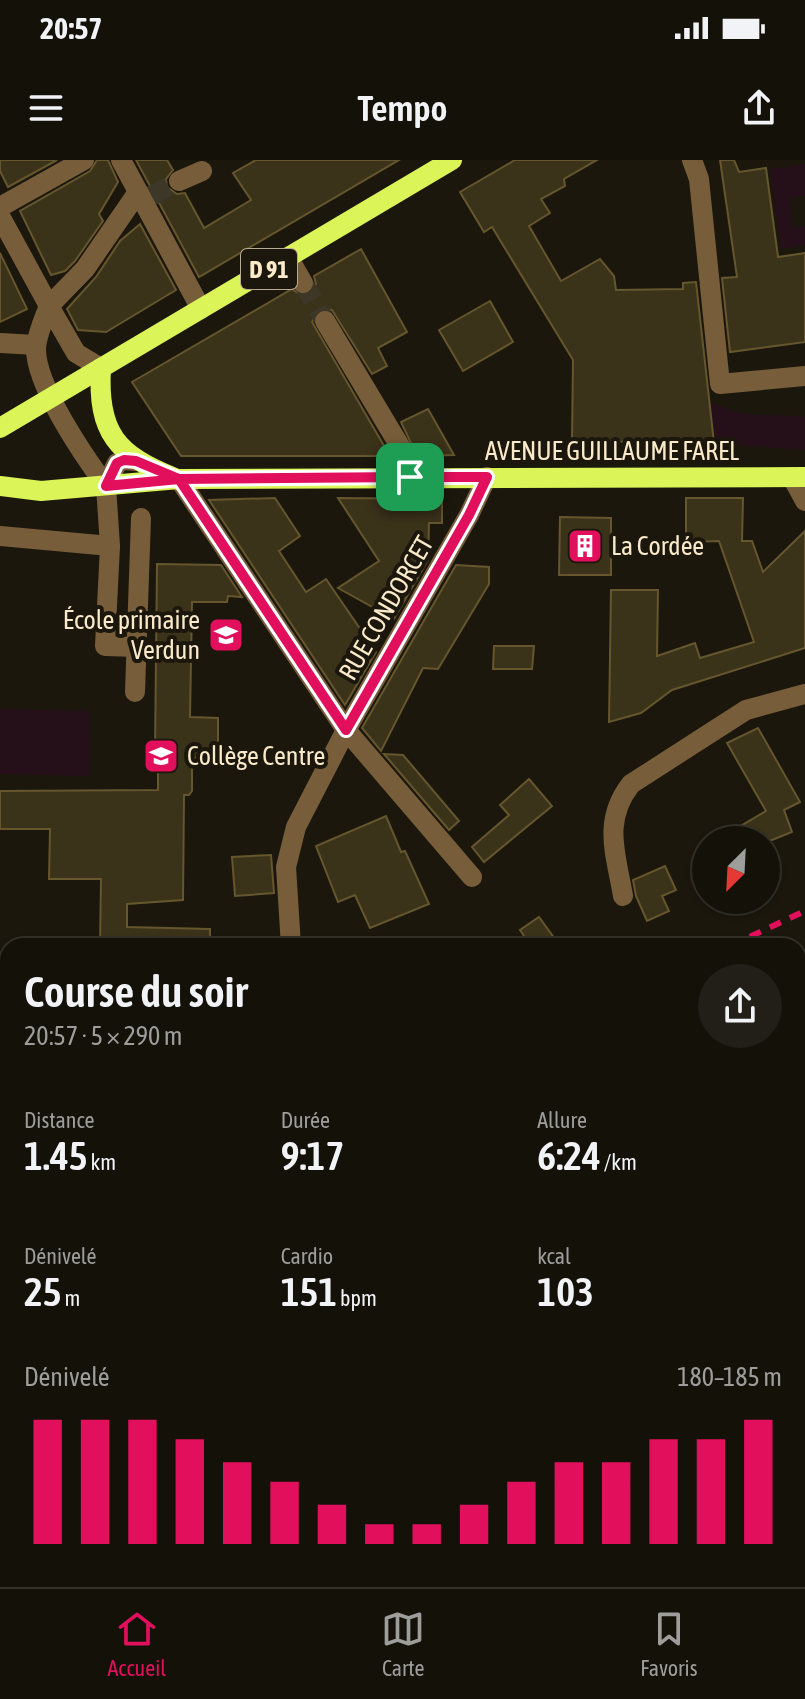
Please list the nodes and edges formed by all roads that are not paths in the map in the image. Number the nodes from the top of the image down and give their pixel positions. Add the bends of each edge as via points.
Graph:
1 (84, 160) edge
2 (121, 160) edge
3 (692, 160) edge
4 (441, 163) edge
5 (202, 171) dead end
6 (179, 181) tunnel mouth
7 (144, 196) junction
8 (0, 207) edge
9 (0, 216) edge
10 (288, 257) junction
11 (303, 283) tunnel mouth
12 (49, 306) junction
13 (201, 309) junction
14 (325, 321) tunnel mouth
15 (0, 343) edge
16 (36, 345) junction
17 (101, 368) junction
18 (805, 376) edge
19 (52, 397) junction
20 (0, 428) edge
21 (136, 461) junction
22 (410, 477) junction
23 (487, 477) junction
24 (799, 477) edge
25 (179, 479) junction
26 (0, 486) edge
27 (106, 486) junction
28 (805, 501) edge
29 (141, 518) dead end
30 (0, 536) edge
31 (110, 546) junction
32 (136, 647) junction
33 (135, 692) dead end
34 (805, 694) edge
35 (346, 730) junction
36 (472, 877) dead end
37 (623, 896) dead end
38 (290, 938) edge

1 - 8 street
2 - 7 street
3 - 18 street via 699,179 720,384
4 - 10 main road, D 91
5 - 6 street
7 - 12 street
7 - 13 street
9 - 12 street
10 - 11 street
10 - 13 main road, D 91
12 - 16 street
12 - 17 street via 76,353
13 - 17 main road, D 91
14 - 22 street via 401,448
15 - 16 street
16 - 19 street via 37,363
17 - 19 main road, D 91
17 - 21 main road via 106,425
19 - 20 main road, D 91
19 - 27 street
21 - 25 main road
21 - 27 street via 117,463
22 - 23 main road, AVENUE GUILLAUME FAREL
22 - 25 main road, AVENUE GUILLAUME FAREL
23 - 24 main road, AVENUE GUILLAUME FAREL
23 - 35 street, RUE CONDORCET
24 - 28 street
25 - 27 main road, AVENUE GUILLAUME FAREL
25 - 35 street
26 - 27 main road, AVENUE GUILLAUME FAREL via 41,491
27 - 31 street
29 - 32 street
30 - 31 street
31 - 32 street via 105,646
32 - 33 street
34 - 37 street via 746,710 631,784 619,799 612,822
35 - 36 street
35 - 38 street, RUE CONDORCET via 296,827 286,867

